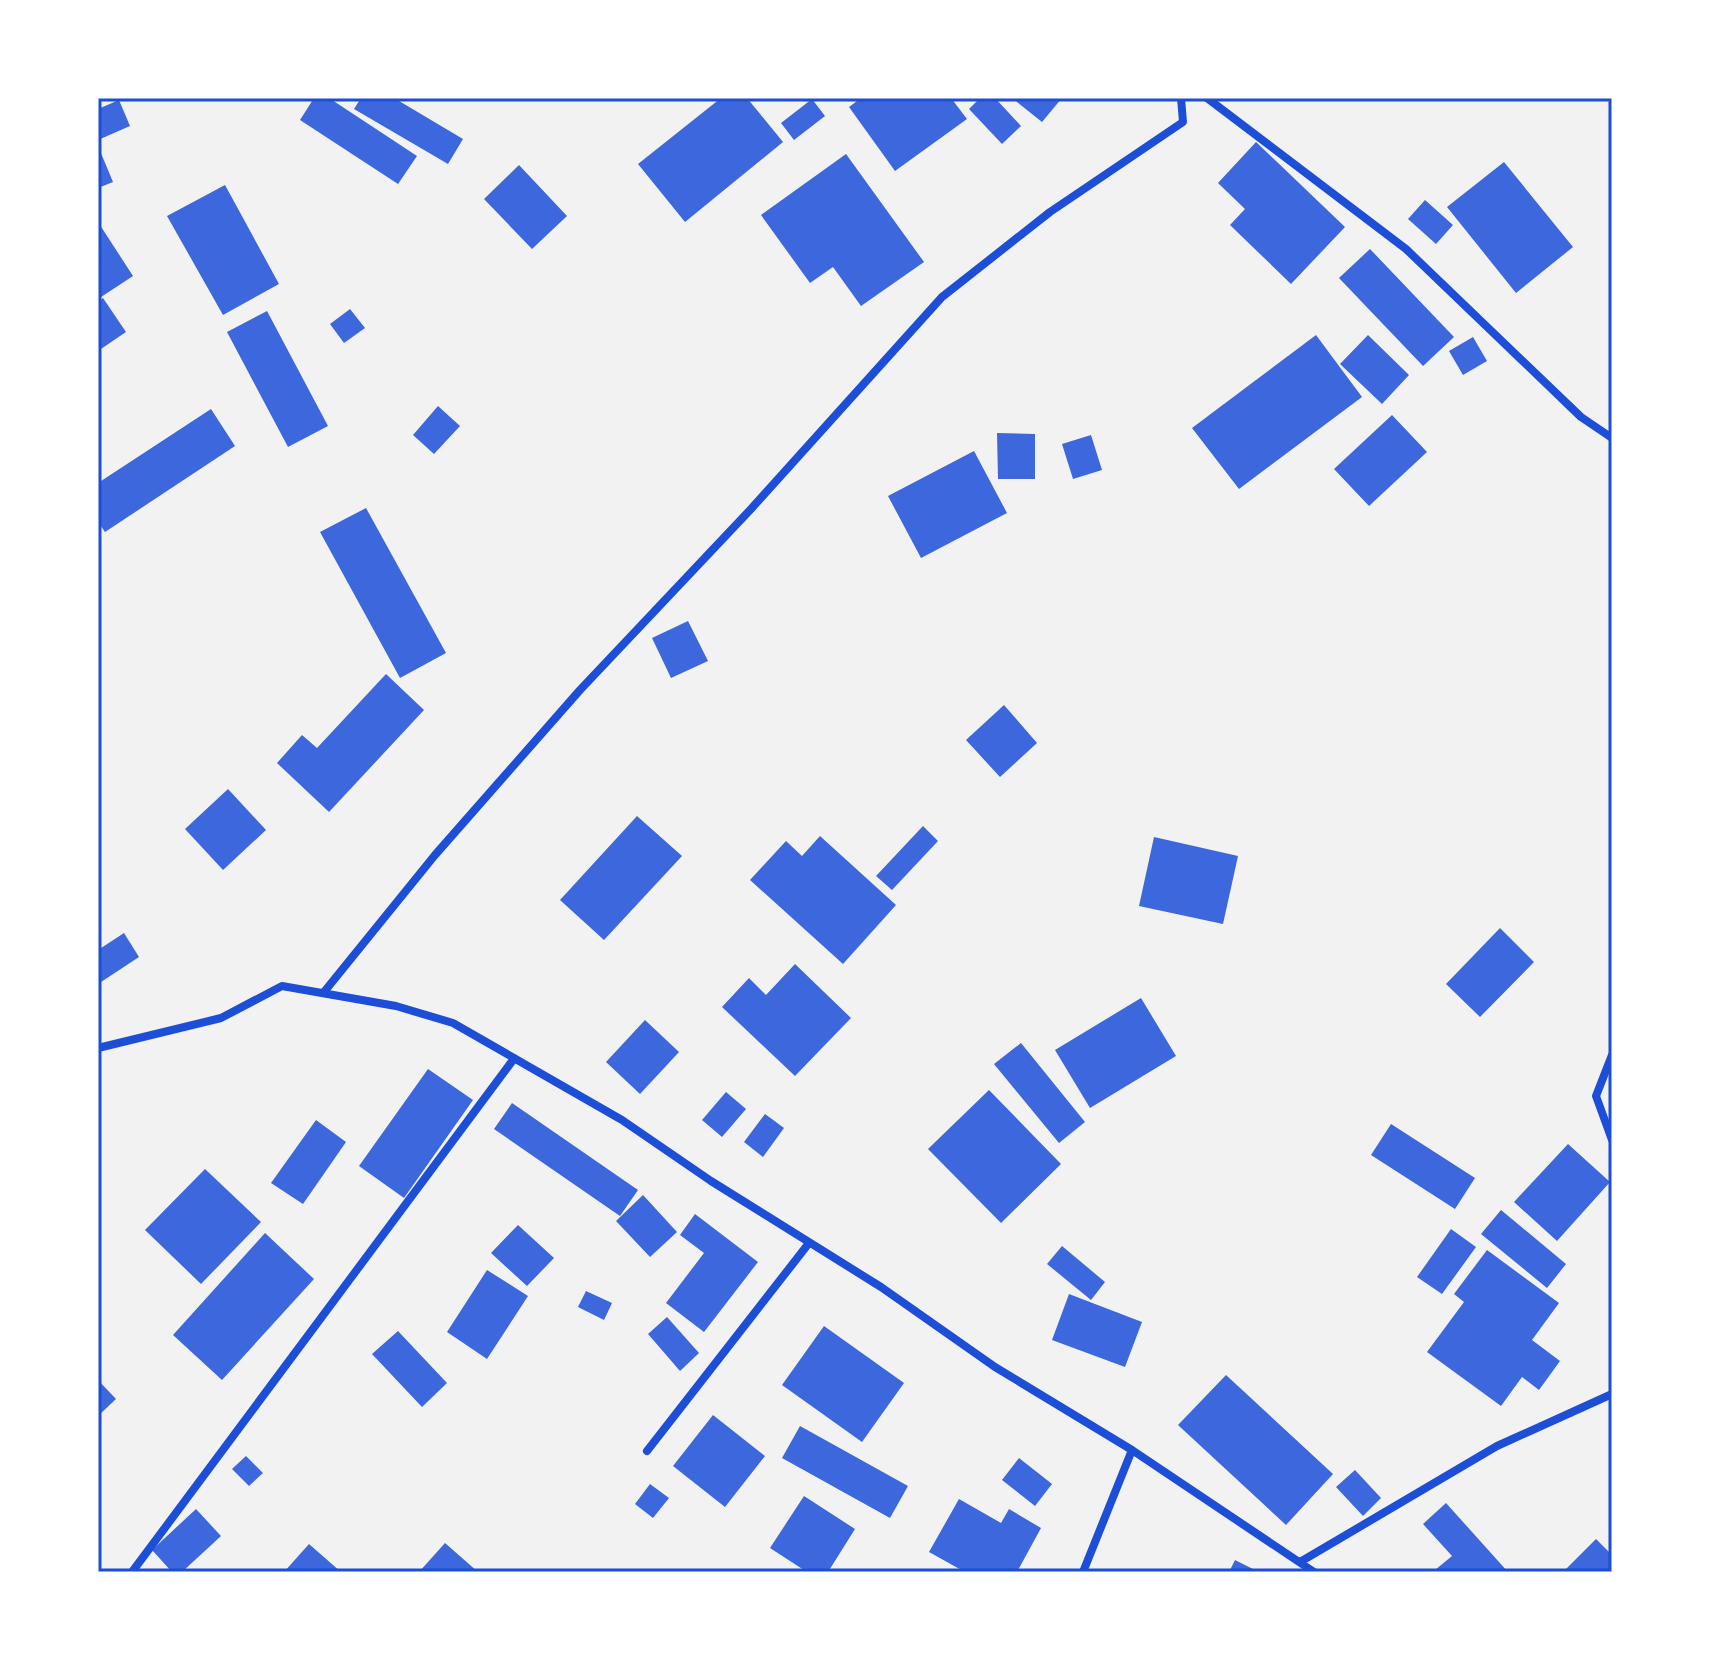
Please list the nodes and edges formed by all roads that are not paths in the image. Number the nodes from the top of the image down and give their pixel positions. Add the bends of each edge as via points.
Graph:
1 (1181, 98) edge
2 (1207, 98) edge
3 (1612, 438) edge
4 (324, 992) junction
5 (98, 1048) edge
6 (1612, 1055) edge
7 (513, 1060) junction
8 (1612, 1140) edge
9 (809, 1243) junction
10 (1612, 1394) edge
11 (1132, 1450) junction
12 (647, 1451) dead end
13 (1300, 1562) junction
14 (132, 1572) edge
15 (1083, 1572) edge
16 (1314, 1572) edge

1 - 4 street via 1183,122 1050,212 942,297 580,690
2 - 3 street via 1406,249 1581,417
4 - 5 street via 282,986 221,1018
4 - 7 street via 453,1023
6 - 8 street via 1596,1096
7 - 9 street via 622,1120
7 - 14 street
9 - 11 street via 995,1367
9 - 12 street
10 - 13 street via 1497,1446
11 - 13 street
11 - 15 street
13 - 16 street

